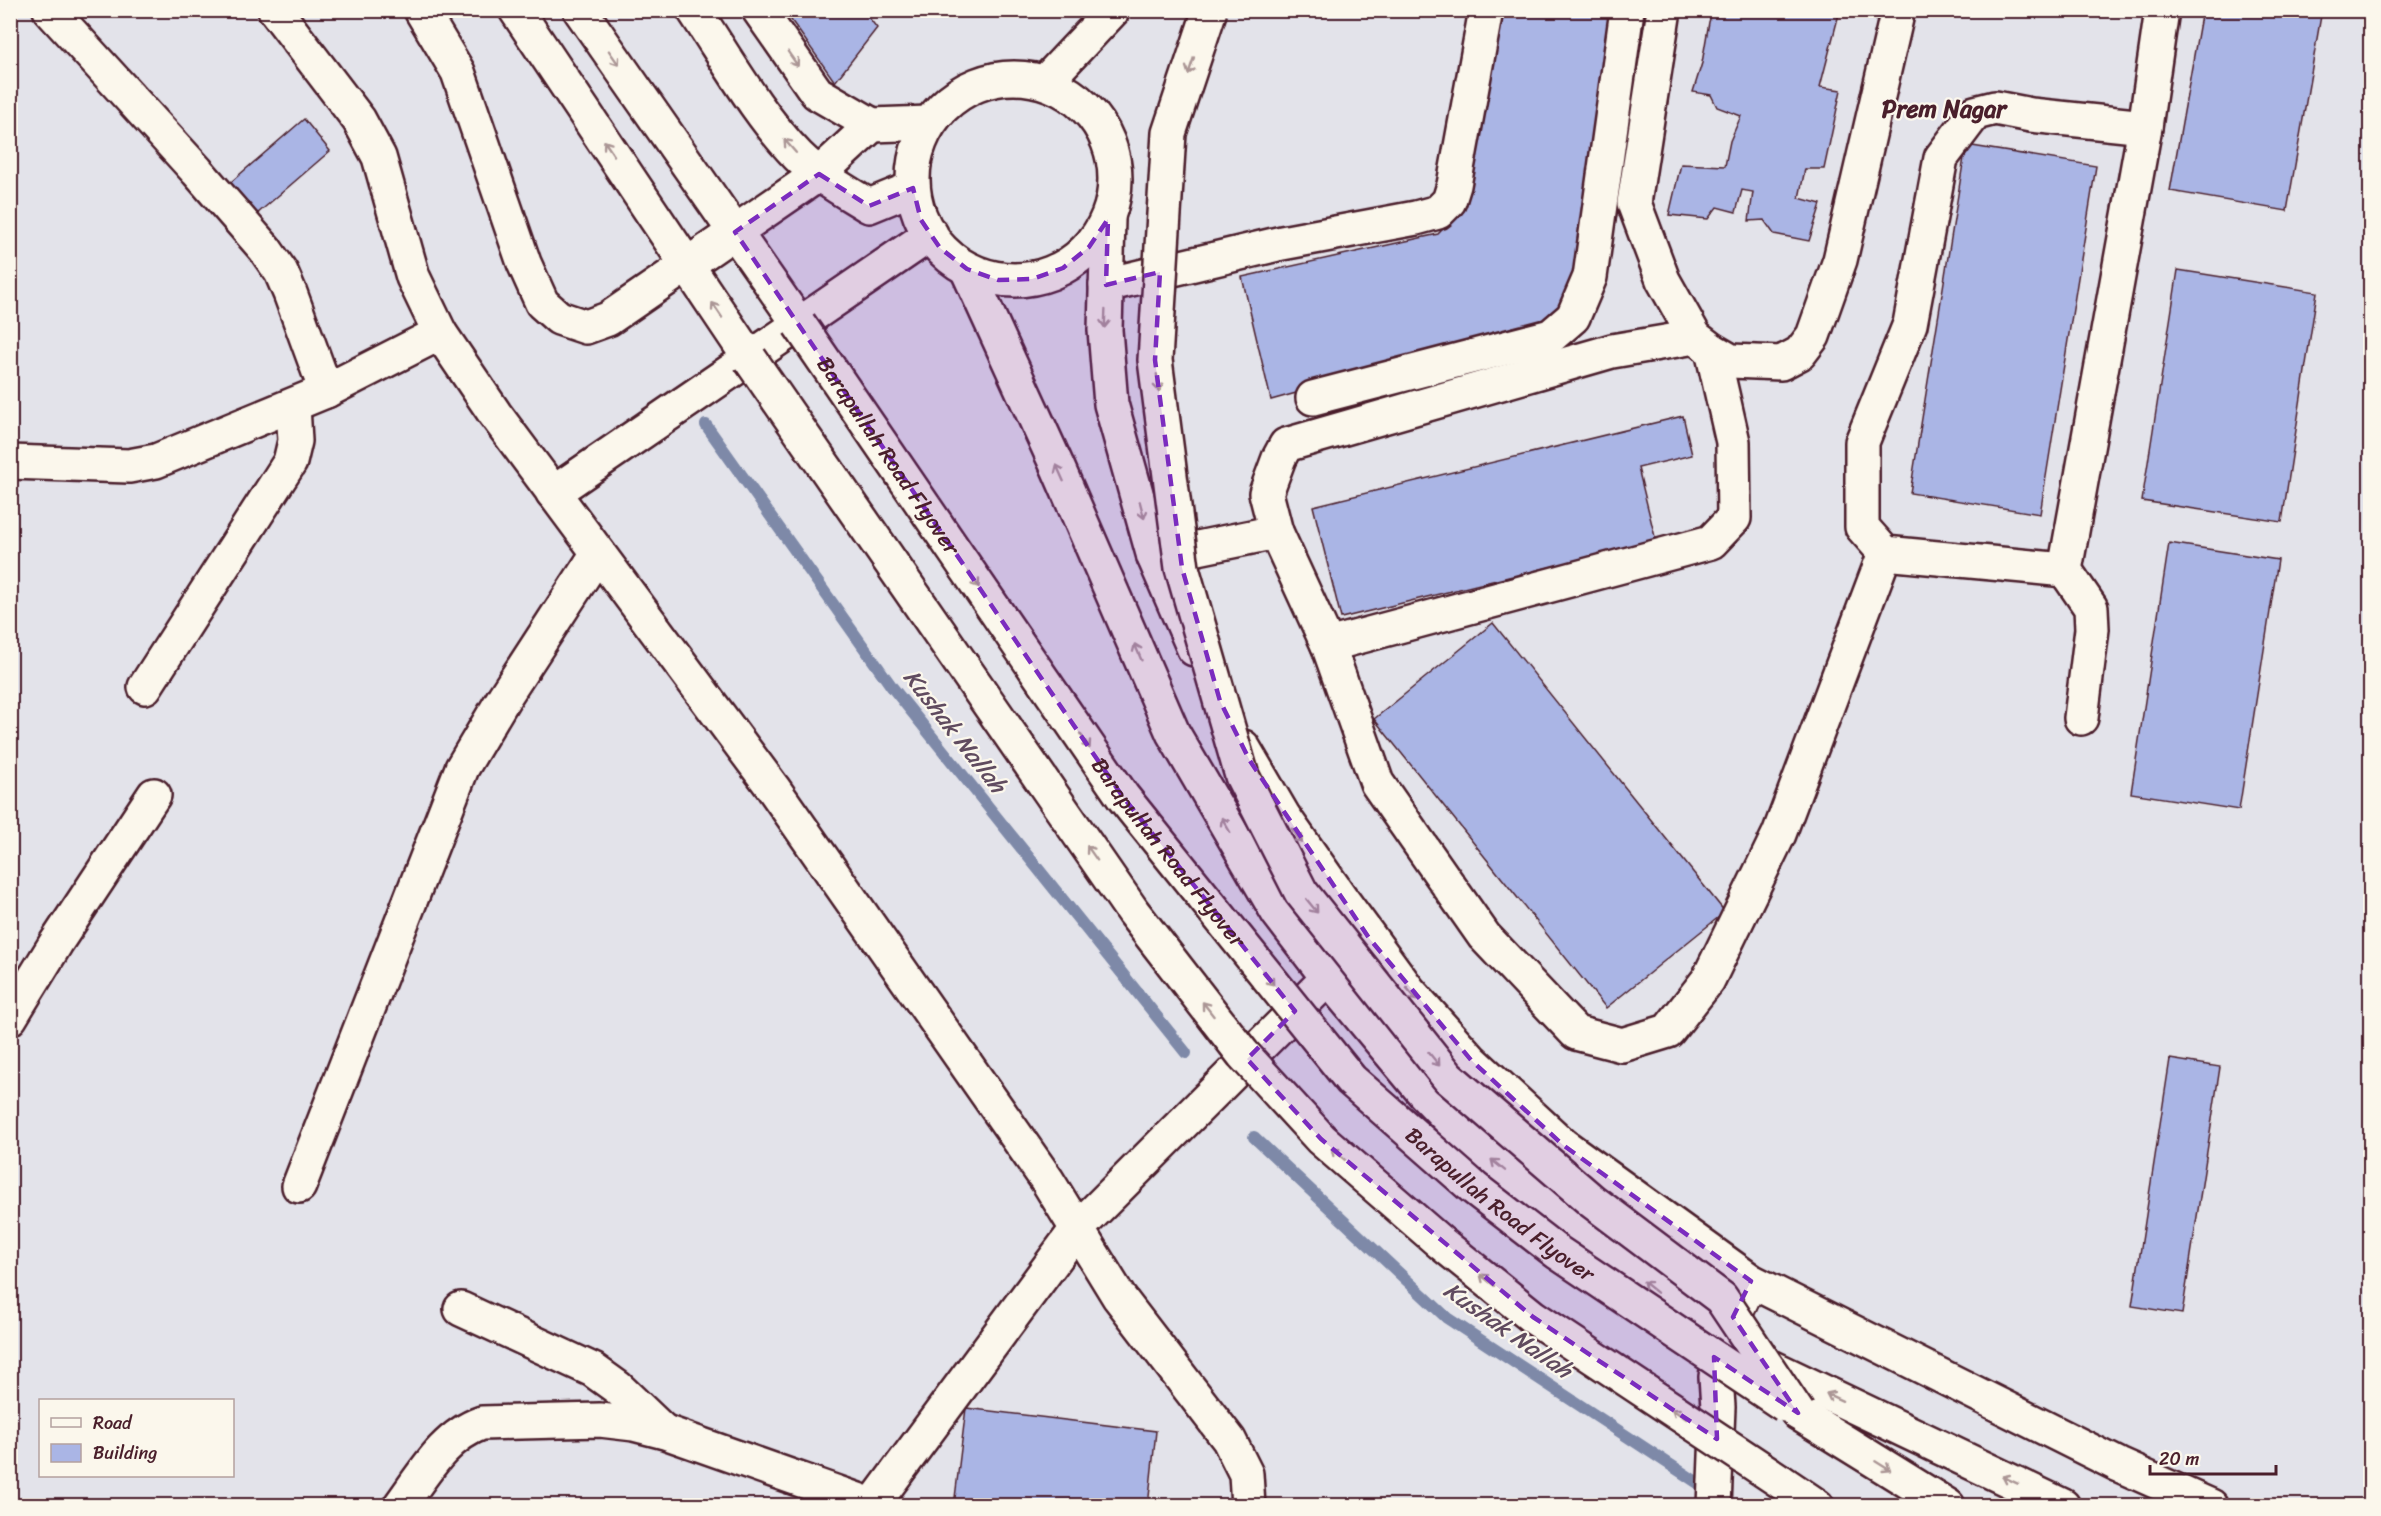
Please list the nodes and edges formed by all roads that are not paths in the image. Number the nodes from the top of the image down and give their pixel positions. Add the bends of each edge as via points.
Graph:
1 (50, 10) edge
2 (275, 10) edge
3 (421, 10) edge
4 (516, 10) edge
5 (580, 10) edge
6 (694, 10) edge
7 (759, 10) edge
8 (1113, 10) edge
9 (1210, 10) edge
10 (1486, 10) edge
11 (1627, 10) edge
12 (1664, 10) edge
13 (1898, 10) edge
14 (2162, 10) edge
15 (1046, 81) junction
16 (929, 123) junction
17 (872, 125) junction
18 (2145, 127) junction
19 (819, 174) junction
20 (913, 188) junction
21 (1108, 219) junction
22 (931, 234) junction
23 (967, 269) junction
24 (1106, 285) junction
25 (440, 333) junction
26 (1704, 344) junction
27 (326, 391) junction
28 (1312, 398) dead end
29 (293, 405) junction
30 (10, 462) edge
31 (553, 493) junction
32 (1275, 532) junction
33 (1885, 553) junction
34 (598, 554) junction
35 (1154, 557) junction
36 (2065, 570) junction
37 (1328, 645) junction
38 (145, 687) dead end
39 (2081, 718) dead end
40 (154, 795) dead end
41 (1328, 978) junction
42 (10, 1018) edge
43 (298, 1186) dead end
44 (1077, 1229) junction
45 (1751, 1281) junction
46 (461, 1309) dead end
47 (1721, 1343) junction
48 (1798, 1413) junction
49 (665, 1432) junction
50 (872, 1505) edge
51 (400, 1506) edge
52 (1248, 1506) edge
53 (1714, 1506) edge
54 (1817, 1506) edge
55 (1948, 1506) edge
56 (2063, 1506) edge
57 (2211, 1506) edge

1 - 27 main road via 265,249 281,272
2 - 25 main road via 359,120 379,157 413,278
3 - 19 main road via 458,72 524,263 542,303 559,318 586,327 608,319
54 -> 4 main road, bridge via 1533,1317 1321,1139 1243,1054 1133,912 750,359
5 -> 48 main road, Barapullah Road Flyover, bridge via 1123,797 1351,1080 1474,1188 1557,1252
19 -> 6 main road via 773,127
7 -> 17 main road via 817,93
8 - 15 main road
9 -> 48 main road, bridge via 1169,133 1155,360 1182,568 1242,776 1301,892 1448,1077 1592,1201 1721,1298
10 - 24 main road via 1454,185 1449,201 1438,212 1282,243
11 - 28 main road via 1590,277 1573,317 1551,336
12 - 26 main road via 1634,203 1663,280
13 - 26 main road via 1840,260 1813,336 1800,353 1781,363 1731,361
14 - 18 main road
15 - 16 main road via 1014,76 981,82 951,99
15 - 21 main road via 1076,97 1099,122 1112,153 1116,186
16 - 17 main road
16 - 20 main road via 915,154
17 - 19 main road
18 - 33 main road via 1995,108 1976,113 1941,158 1910,324 1862,442 1862,527
18 - 36 main road
19 - 20 main road via 869,206
20 - 22 main road via 921,220
21 - 23 main road via 1089,247 1063,268 1032,279 998,280
21 - 24 main road
22 - 23 main road via 940,248
22 - 31 main road, bridge
41 -> 23 main road via 1278,913 1173,733
24 -> 35 main road via 1104,330 1111,404
25 - 27 main road
25 - 31 main road
26 - 32 main road via 1612,351 1286,445 1266,493
26 - 37 main road via 1733,442 1734,518 1711,542
27 - 29 main road
29 - 30 main road via 140,465
29 - 38 main road via 295,441 290,462
31 - 34 main road
32 - 35 main road
32 - 37 main road
33 - 36 main road
33 - 37 main road via 1779,834 1708,980 1668,1030 1622,1045 1576,1033 1484,936 1377,783
34 - 43 main road via 462,768
34 - 44 main road via 773,788 1047,1180
35 -> 45 main road via 1192,645 1250,761 1284,817 1409,991 1471,1060 1563,1145
36 - 39 main road via 2091,608
40 - 42 main road
41 - 44 main road
47 -> 41 main road via 1480,1151 1424,1093
44 - 50 main road
44 - 52 main road via 1119,1297 1229,1440 1246,1474
45 - 47 main road
45 - 57 main road via 2119,1465
46 - 49 main road via 593,1371
47 - 53 main road via 1716,1377
56 -> 47 main road
48 -> 55 main road, Barapullah Road Flyover
49 - 50 main road
49 - 51 main road via 600,1420 482,1423 465,1429 447,1444

